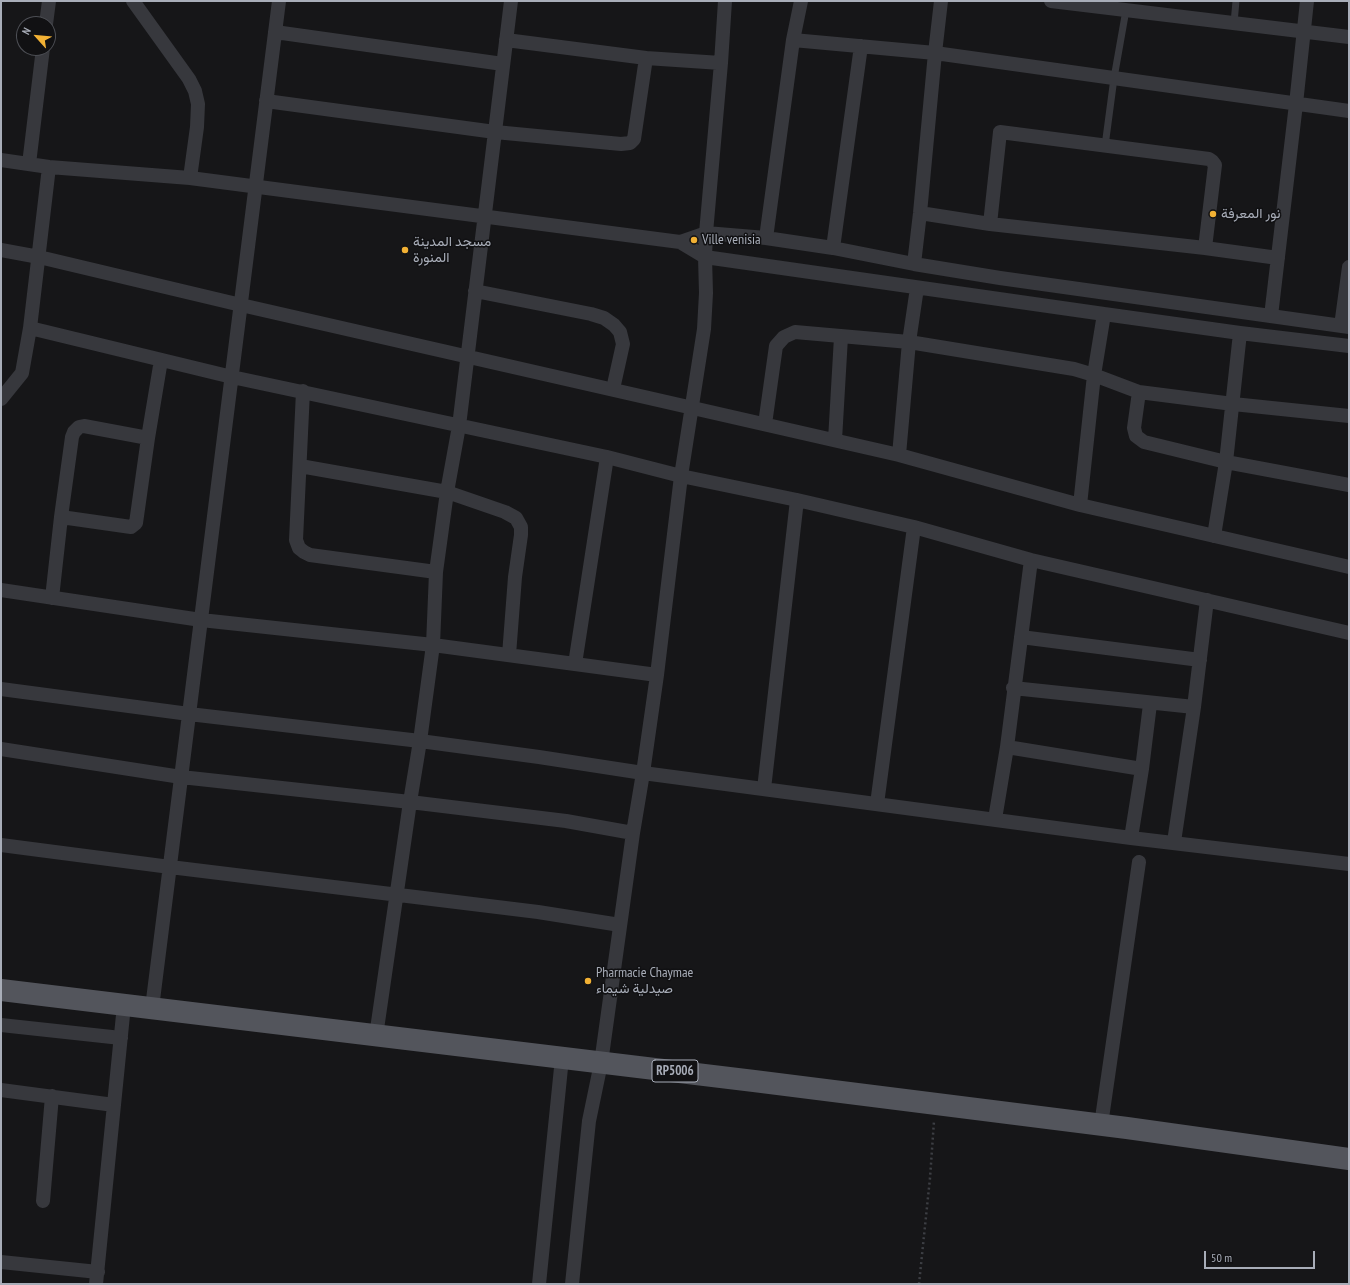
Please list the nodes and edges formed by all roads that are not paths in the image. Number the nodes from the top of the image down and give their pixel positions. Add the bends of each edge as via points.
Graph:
1 (49, 1) edge
2 (133, 1) edge
3 (279, 1) edge
4 (511, 1) edge
5 (725, 1) edge
6 (801, 1) edge
7 (941, 1) edge
8 (1051, 1) edge
9 (1236, 1) edge
10 (1307, 1) edge
11 (1084, 3) edge
12 (1166, 8) edge
13 (1126, 10) junction
14 (47, 16) edge
15 (1234, 22) junction
16 (1304, 31) junction
17 (275, 32) junction
18 (1349, 37) edge
19 (506, 40) junction
20 (793, 40) junction
21 (861, 46) junction
22 (935, 53) junction
23 (42, 56) edge
24 (646, 58) junction
25 (721, 63) junction
26 (503, 64) junction
27 (1114, 78) junction
28 (266, 101) junction
29 (1296, 104) junction
30 (1349, 111) edge
31 (495, 132) junction
32 (1105, 146) junction
33 (1, 160) edge
34 (29, 164) junction
35 (49, 167) junction
36 (190, 178) junction
37 (256, 187) junction
38 (920, 213) junction
39 (485, 215) junction
40 (990, 224) junction
41 (706, 233) junction
42 (766, 238) junction
43 (680, 242) junction
44 (834, 248) junction
45 (1205, 248) junction
46 (1, 250) edge
47 (39, 257) junction
48 (705, 257) junction
49 (1278, 258) junction
50 (914, 264) junction
51 (1349, 267) edge
52 (917, 288) junction
53 (475, 291) junction
54 (241, 305) junction
55 (1104, 314) junction
56 (1271, 316) junction
57 (1345, 327) edge
58 (30, 328) junction
59 (1240, 333) junction
60 (841, 336) junction
61 (909, 342) junction
62 (1349, 346) edge
63 (467, 357) junction
64 (161, 360) junction
65 (1094, 375) junction
66 (232, 377) junction
67 (613, 390) junction
68 (304, 391) junction
69 (1139, 392) junction
70 (1, 399) edge
71 (1233, 404) junction
72 (692, 408) junction
73 (1349, 416) edge
74 (764, 424) junction
75 (459, 426) junction
76 (148, 438) junction
77 (835, 440) junction
78 (899, 455) junction
79 (607, 457) junction
80 (1226, 462) junction
81 (300, 466) junction
82 (681, 476) junction
83 (1349, 485) edge
84 (447, 492) junction
85 (797, 500) junction
86 (1080, 505) junction
87 (62, 517) junction
88 (914, 527) junction
89 (1214, 536) junction
90 (1031, 560) junction
91 (1349, 567) edge
92 (436, 572) junction
93 (1, 590) edge
94 (52, 598) junction
95 (1207, 600) junction
96 (201, 620) junction
97 (1349, 632) edge
98 (1021, 637) junction
99 (433, 645) junction
100 (509, 655) junction
101 (1200, 660) junction
102 (575, 664) junction
103 (657, 675) junction
104 (1013, 688) junction
105 (1, 689) edge
106 (1150, 704) junction
107 (1194, 707) junction
108 (189, 714) junction
109 (420, 741) junction
110 (1007, 747) junction
111 (1, 749) edge
112 (1142, 769) junction
113 (643, 773) junction
114 (181, 777) junction
115 (764, 789) junction
116 (410, 802) junction
117 (878, 804) junction
118 (995, 819) junction
119 (633, 833) junction
120 (1131, 838) junction
121 (1174, 842) junction
122 (1, 844) edge
123 (1139, 862) dead end
124 (1349, 864) edge
125 (170, 867) junction
126 (397, 895) junction
127 (620, 925) junction
128 (1, 990) edge
129 (124, 1005) junction
130 (152, 1008) junction
131 (1, 1025) edge
132 (376, 1036) junction
133 (121, 1038) junction
134 (562, 1058) junction
135 (601, 1062) junction
136 (1, 1090) edge
137 (52, 1096) junction
138 (114, 1105) junction
139 (1100, 1125) junction
140 (1349, 1159) edge
141 (43, 1201) dead end
142 (1, 1262) edge
143 (97, 1278) edge
144 (539, 1284) edge
145 (572, 1284) edge

1 - 14 street
2 - 36 street via 190,79 195,91 198,104 197,127
3 - 17 street
4 - 19 street
5 - 25 street
6 - 20 street
7 - 22 street
8 - 11 street
9 - 15 lane
10 - 16 street
11 - 13 street
12 - 13 street
12 - 15 street
13 - 27 lane
15 - 16 street
16 - 18 street
16 - 29 street
17 - 26 street
17 - 28 street
19 - 24 street
19 - 26 street
20 - 21 street
20 - 42 street
21 - 22 street
21 - 44 street
22 - 27 street
22 - 38 street
23 - 34 street
24 - 25 street
24 - 31 street via 634,139 630,143 611,144
25 - 41 street
26 - 31 street
27 - 29 street
27 - 32 lane
28 - 31 street
28 - 37 street
29 - 30 street
29 - 49 street
31 - 39 street
32 - 40 street via 1000,132
32 - 45 street via 1212,161 1215,165
33 - 34 street
34 - 35 street
35 - 36 street
35 - 47 street
36 - 37 street
37 - 39 street
37 - 54 street
38 - 40 street
38 - 50 street
39 - 43 street
39 - 53 street
40 - 45 street
41 - 42 street
41 - 43 street
41 - 48 street
42 - 44 street
43 - 48 street
44 - 50 street
45 - 49 street
46 - 47 street
47 - 54 street
47 - 58 street
48 - 52 street
48 - 72 street via 706,311
49 - 56 street
50 - 56 street
51 - 57 street
52 - 55 street
52 - 61 street
53 - 63 street
53 - 67 street via 591,314 604,318 614,325 620,332 623,344
54 - 63 street
54 - 66 street
55 - 59 street
55 - 65 street
56 - 57 street
58 - 64 street
58 - 70 street via 22,373
59 - 62 street
59 - 71 street
60 - 61 street
60 - 74 street via 795,332 781,340 776,346
60 - 77 street
61 - 65 street via 1074,369
61 - 78 street
63 - 67 street
63 - 75 street
64 - 66 street
64 - 76 street
65 - 69 street
65 - 86 street
66 - 68 street
66 - 96 street
67 - 72 street
68 - 75 street
68 - 81 street
69 - 71 street
69 - 80 street via 1134,428 1136,436 1144,442
71 - 73 street
71 - 80 street
72 - 74 street
72 - 82 street
74 - 77 street
75 - 79 street
75 - 84 street
76 - 87 street via 138,521 134,525
76 - 87 street via 79,426 72,437
77 - 78 street
78 - 86 street
79 - 82 street
79 - 102 street
80 - 83 street
80 - 89 street
81 - 84 street
81 - 92 street via 296,540 304,552 310,555
82 - 85 street
82 - 103 street
84 - 92 street
84 - 100 street via 512,515 521,527
85 - 88 street
85 - 115 street
86 - 89 street
87 - 94 street
88 - 90 street
88 - 117 street
89 - 91 street
90 - 95 street
90 - 98 street
92 - 99 street
93 - 94 street
94 - 96 street
95 - 97 street
95 - 101 street
96 - 99 street
96 - 108 street
98 - 101 street
98 - 104 street
99 - 100 street
99 - 109 street
100 - 102 street
101 - 107 street
102 - 103 street
103 - 113 street
104 - 106 street
104 - 110 street
105 - 108 street
106 - 107 street
106 - 112 street
107 - 121 street
108 - 109 street
108 - 114 street
109 - 113 street
109 - 116 street
110 - 112 street
110 - 118 street
111 - 114 street
112 - 120 street
113 - 115 street
113 - 119 street
114 - 116 street
114 - 125 street
115 - 117 street
116 - 119 street via 566,821
116 - 126 street
117 - 118 street
118 - 120 street
119 - 127 street
120 - 121 street
121 - 124 street
122 - 125 street
123 - 139 street
125 - 126 street
125 - 130 street
126 - 127 street
126 - 132 street
127 - 135 street
128 - 129 main road, RP5006
129 - 130 main road, RP5006
129 - 133 street
130 - 132 main road, RP5006
131 - 133 street
132 - 134 main road, RP5006
133 - 138 street
134 - 135 main road, RP5006
134 - 144 street
135 - 139 main road, RP5006
135 - 145 street via 589,1121
136 - 137 street
137 - 138 street
137 - 141 street
138 - 143 street
139 - 140 main road, RP5006
142 - 143 street

